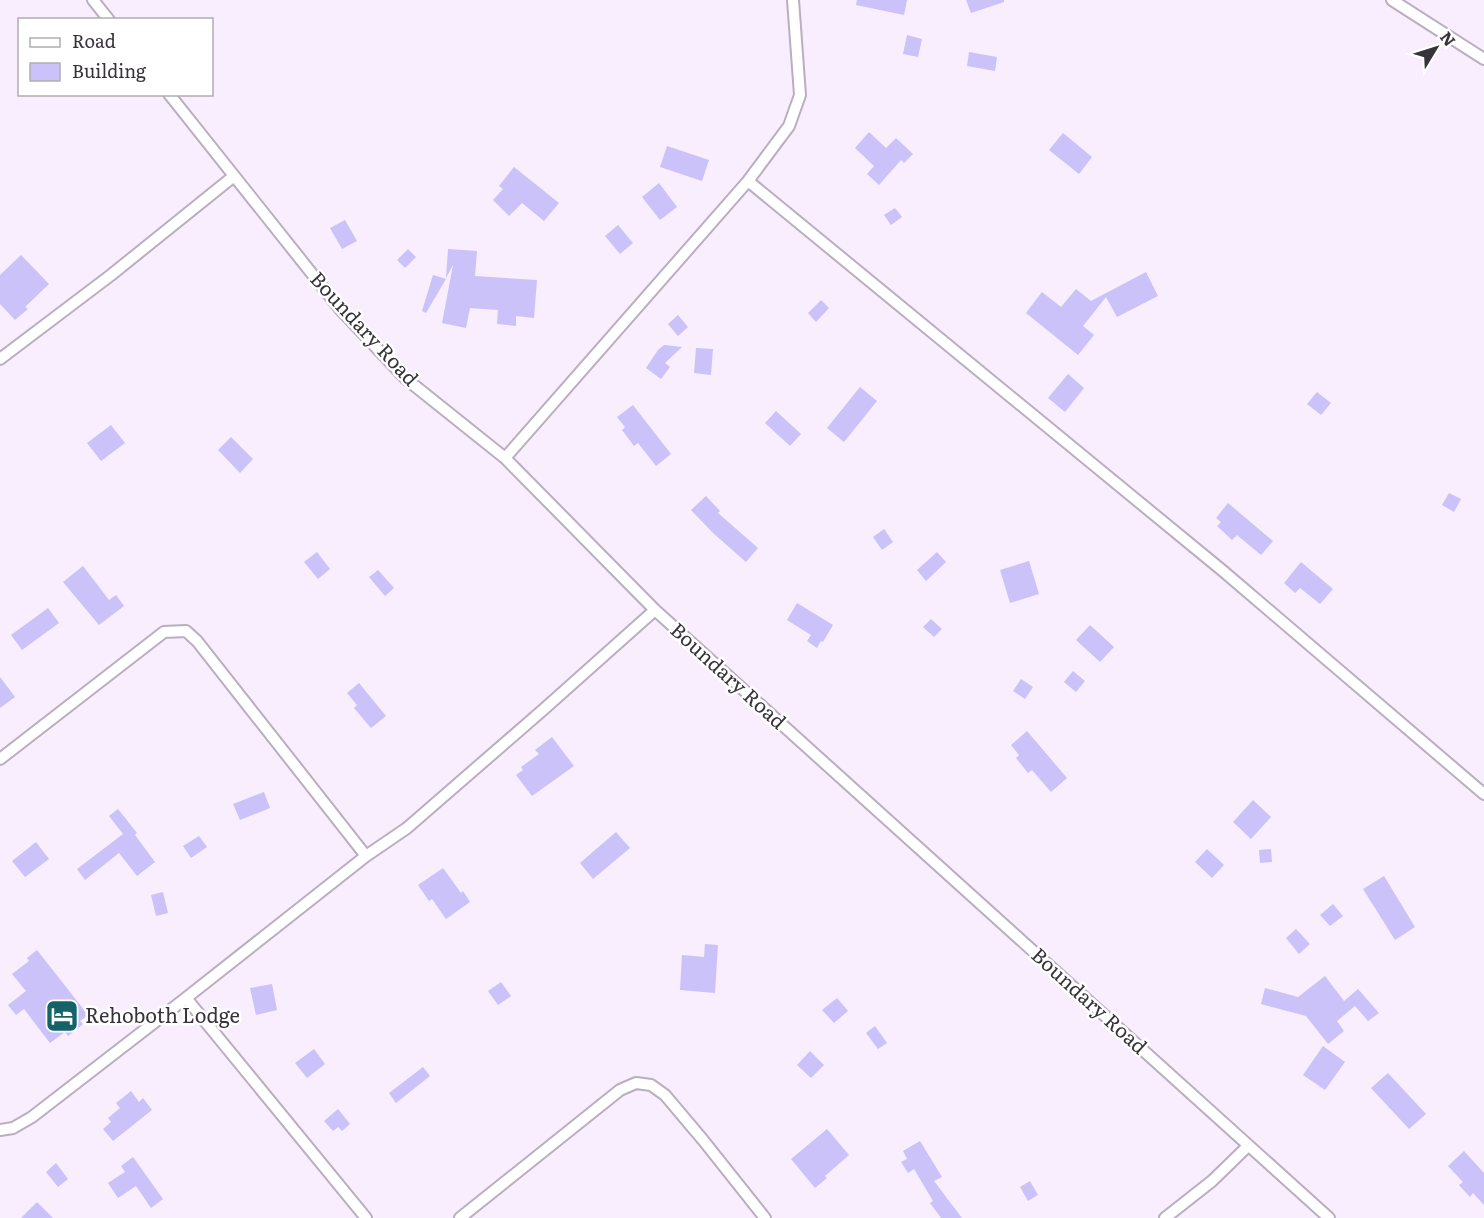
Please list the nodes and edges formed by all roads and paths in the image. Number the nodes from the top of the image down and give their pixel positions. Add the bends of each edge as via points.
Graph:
1 (93, 0) edge
2 (793, 0) edge
3 (1392, 0) edge
4 (107, 18) edge
5 (1484, 58) edge
6 (171, 96) edge
7 (234, 176) junction
8 (748, 180) junction
9 (0, 359) edge
10 (505, 458) junction
11 (655, 610) junction
12 (0, 759) edge
13 (1484, 795) edge
14 (366, 856) junction
15 (186, 998) junction
16 (0, 1130) edge
17 (1248, 1146) junction
18 (366, 1218) edge
19 (460, 1218) edge
20 (765, 1218) edge
21 (1165, 1218) edge
22 (1329, 1218) edge

1 - 4 street
2 - 8 street via 800,95 789,126
3 - 5 street
6 - 7 street, Boundary Road
7 - 9 street
7 - 10 street, Boundary Road via 340,309 405,378
8 - 10 street
8 - 13 street via 1223,571
10 - 11 street, Boundary Road
11 - 14 street via 407,828
11 - 17 street, Boundary Road
12 - 14 street via 164,632 186,631
14 - 15 street
15 - 16 street via 32,1117 13,1128
15 - 18 street
17 - 21 street
17 - 22 street, Boundary Road
19 - 20 street via 620,1090 636,1083 651,1085 665,1095

